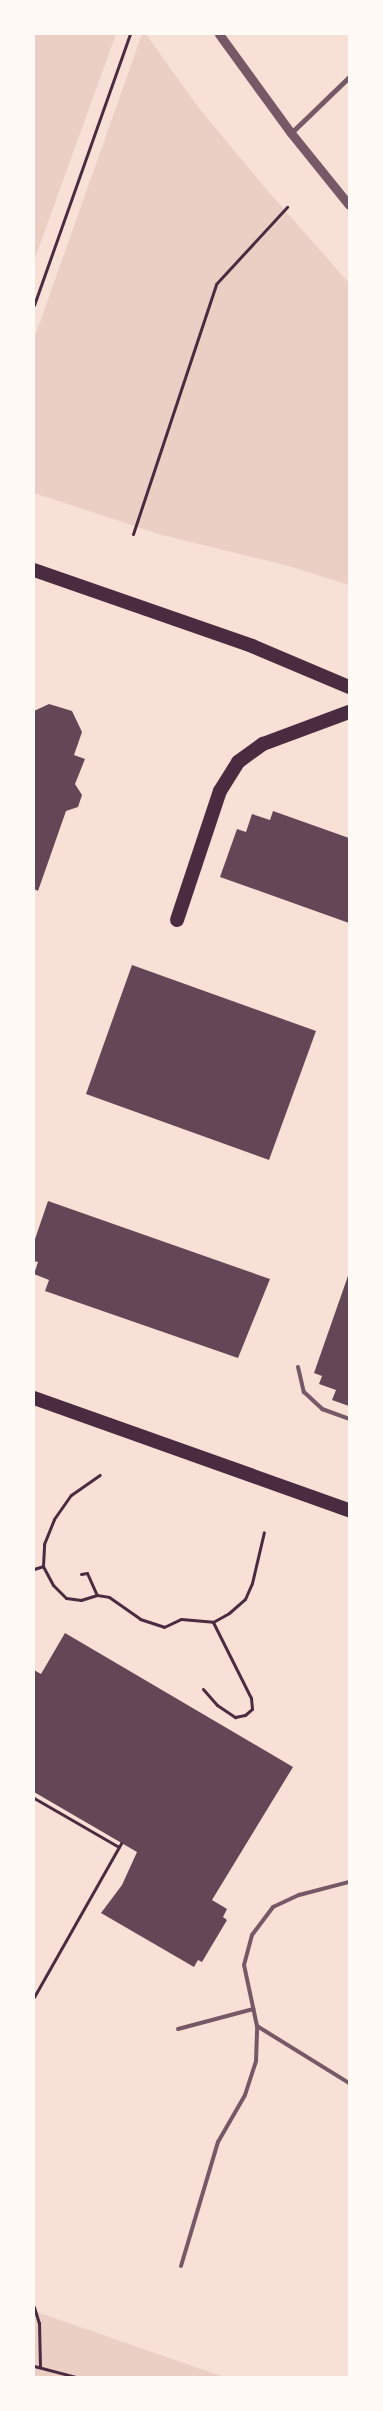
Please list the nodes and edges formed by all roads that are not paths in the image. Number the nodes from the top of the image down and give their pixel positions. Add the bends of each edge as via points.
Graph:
1 (221, 37) edge
2 (349, 77) edge
3 (291, 133) junction
4 (349, 205) edge
5 (34, 570) edge
6 (349, 687) edge
7 (349, 712) edge
8 (177, 920) dead end
9 (298, 1367) dead end
10 (34, 1398) edge
11 (349, 1419) edge
12 (349, 1510) edge
13 (349, 1882) edge
14 (253, 2009) junction
15 (257, 2026) junction
16 (178, 2029) dead end
17 (349, 2083) edge
18 (181, 2266) dead end

1 - 3 street
2 - 3 street
3 - 4 street
5 - 6 highway via 252,646
7 - 8 highway via 263,744 238,762 220,791
9 - 11 lane via 304,1392 322,1409
10 - 12 highway
13 - 14 lane via 299,1895 273,1907 252,1935 244,1965
14 - 15 lane
14 - 16 lane
15 - 17 lane
15 - 18 lane via 256,2061 248,2087 218,2142

